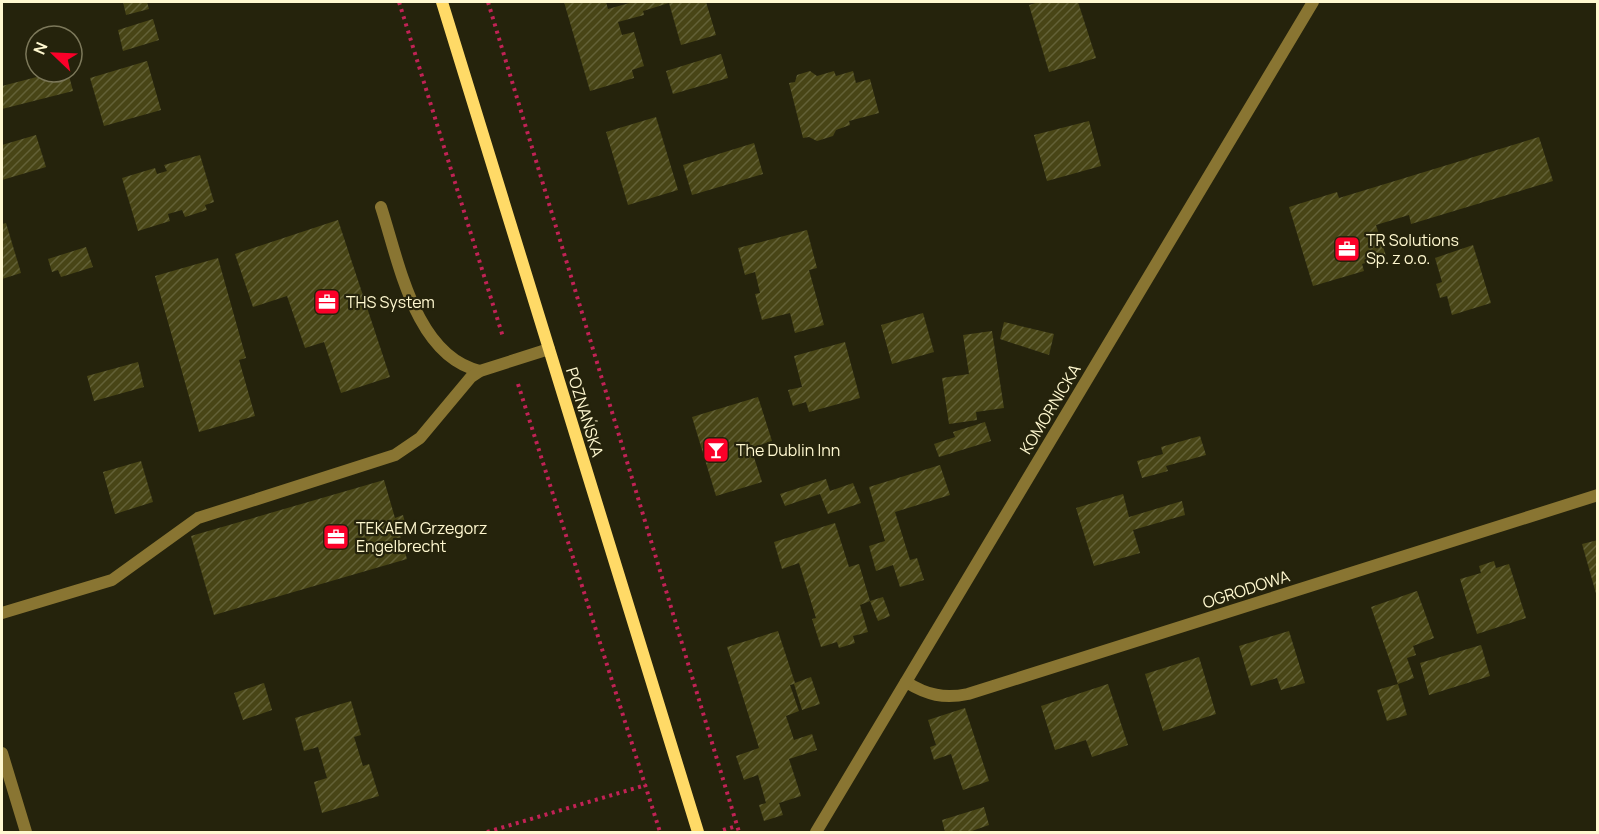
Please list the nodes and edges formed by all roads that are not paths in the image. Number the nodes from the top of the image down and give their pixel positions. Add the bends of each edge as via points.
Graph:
1 (442, 2) edge
2 (1313, 2) edge
3 (381, 207) dead end
4 (549, 349) junction
5 (480, 371) junction
6 (1598, 495) edge
7 (2, 613) edge
8 (906, 682) junction
9 (2, 753) edge
10 (4, 768) edge
11 (26, 832) edge
12 (698, 832) edge
13 (816, 832) edge

1 - 4 main road, POZNAŃSKA
2 - 8 street, KOMORNICKA
3 - 5 street via 422,325 459,364
4 - 5 street
4 - 12 main road, POZNAŃSKA
5 - 7 street via 471,376 420,438 396,455 198,518 112,580
6 - 8 street, OGRODOWA via 968,694 942,697
8 - 13 street, KOMORNICKA
9 - 10 street
10 - 11 street

